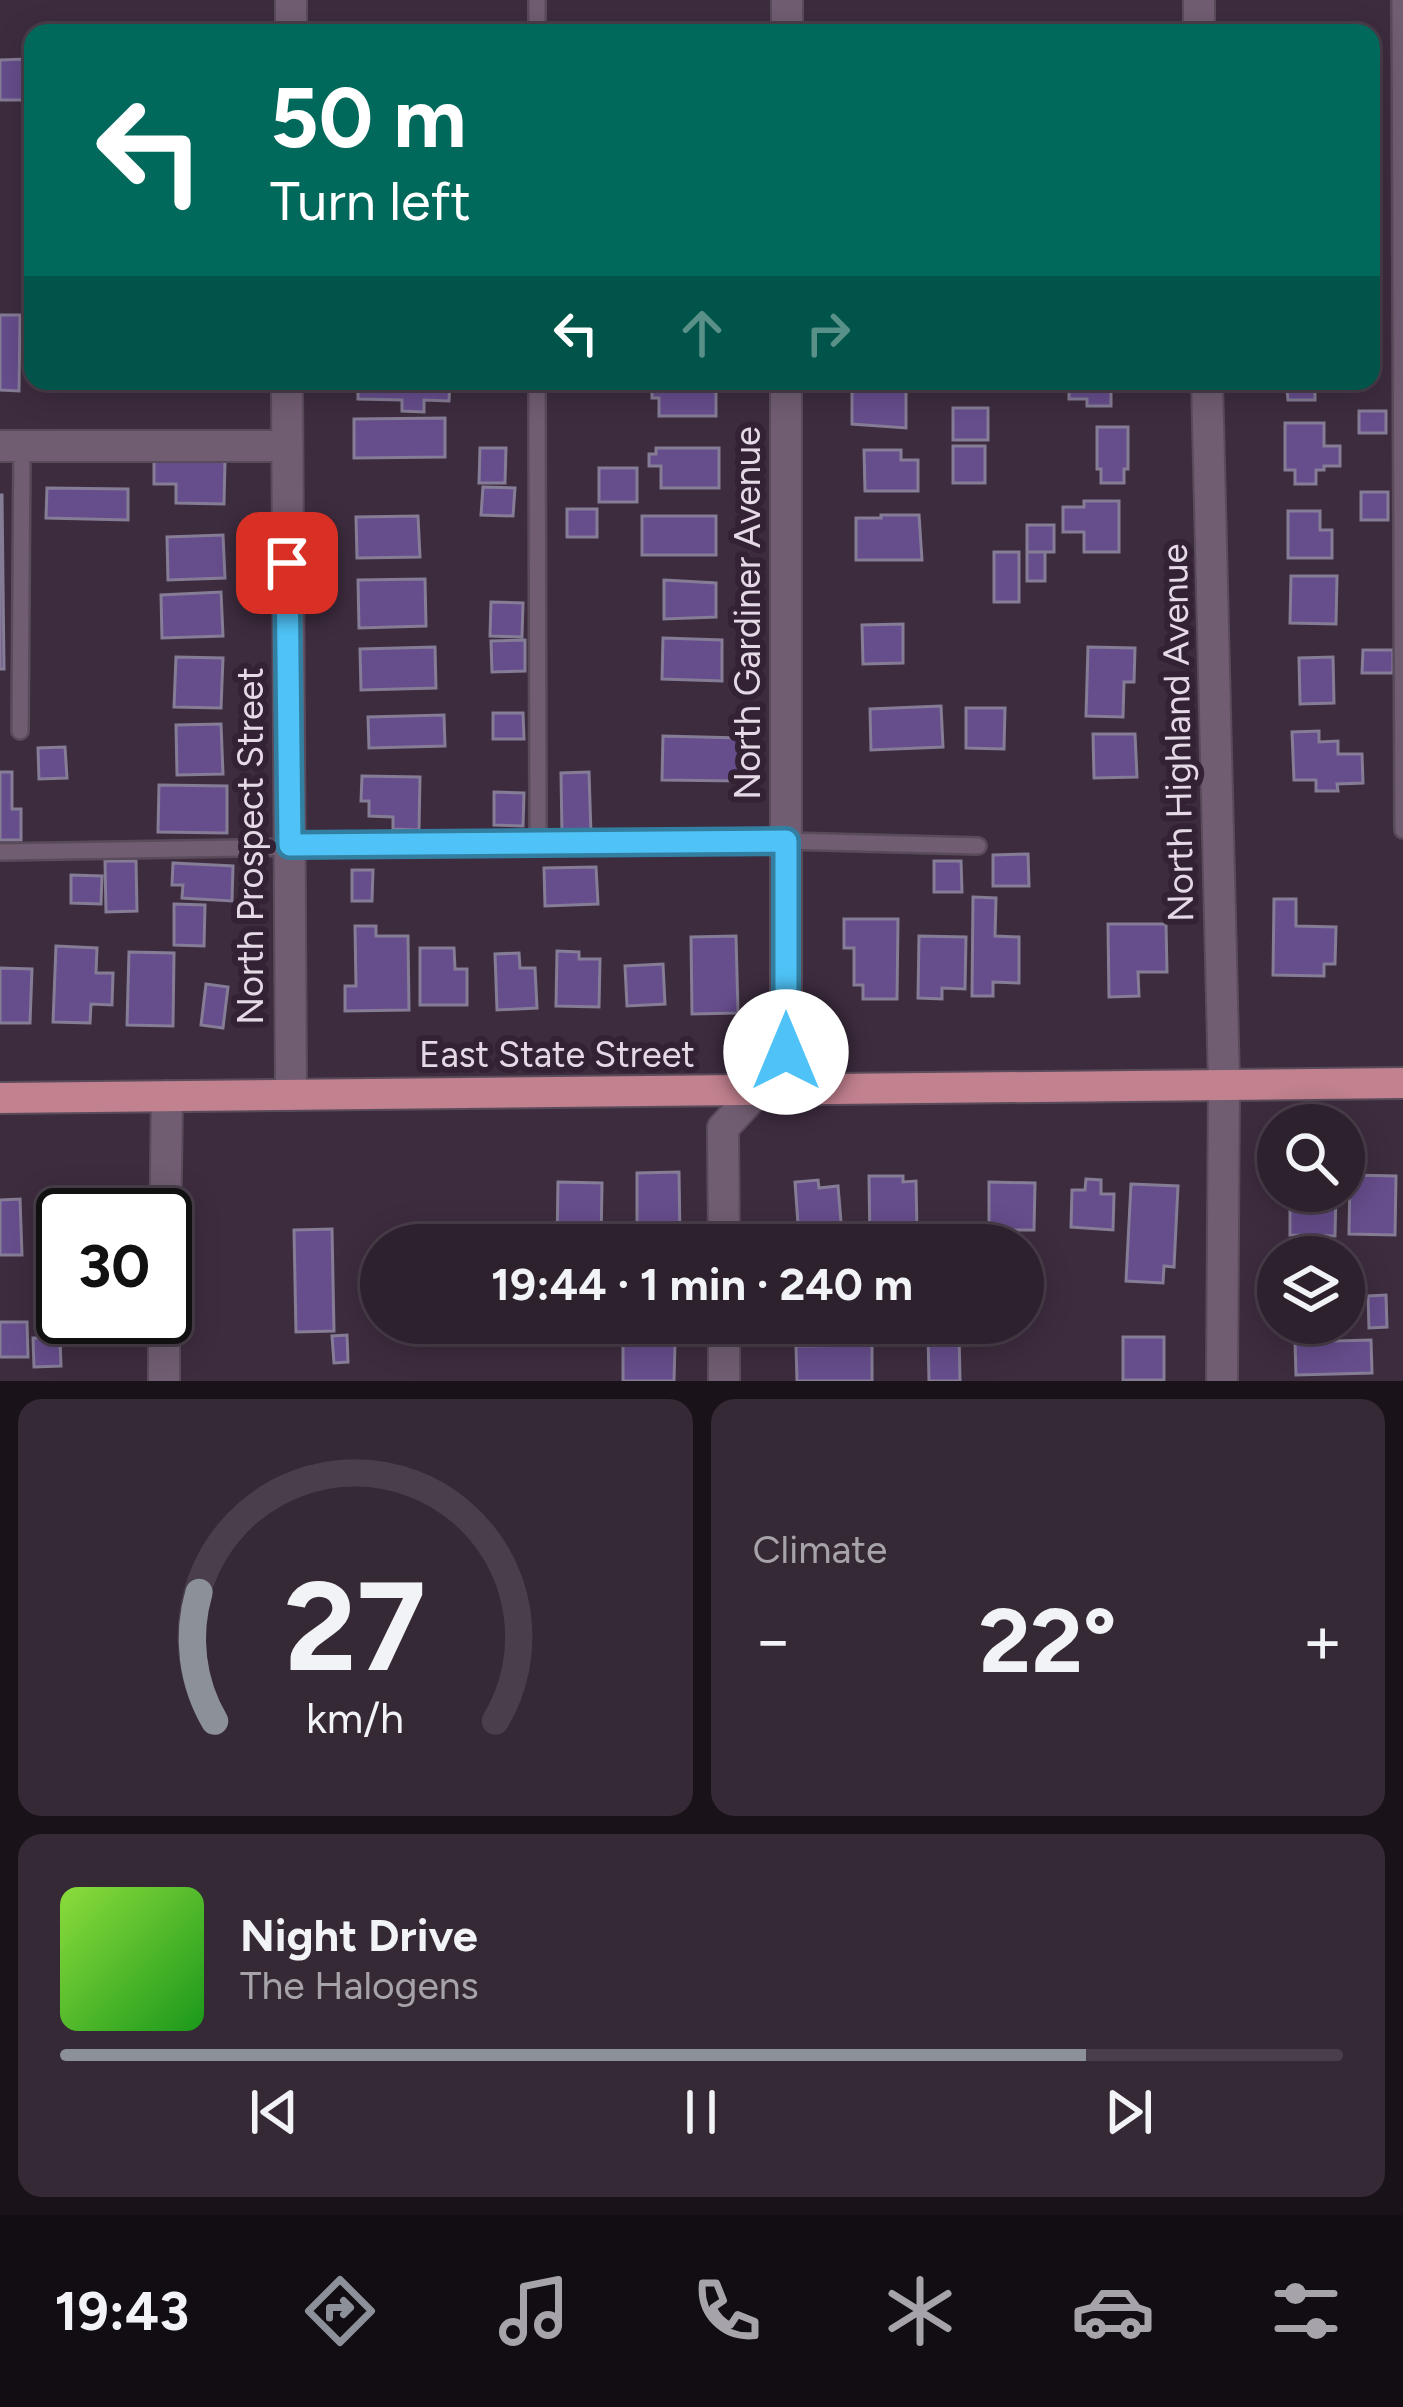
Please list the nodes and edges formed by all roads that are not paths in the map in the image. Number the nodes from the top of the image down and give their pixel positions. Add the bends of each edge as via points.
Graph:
1 (1400, 0) edge
2 (287, 390) edge
3 (537, 390) edge
4 (787, 390) edge
5 (1208, 390) edge
6 (11, 446) edge
7 (286, 446) junction
8 (20, 731) dead end
9 (1403, 830) edge
10 (786, 841) junction
11 (538, 844) junction
12 (290, 845) junction
13 (978, 846) dead end
14 (0, 852) edge
15 (1225, 1083) junction
16 (1403, 1083) edge
17 (755, 1092) junction
18 (291, 1095) junction
19 (166, 1096) junction
20 (0, 1098) edge
21 (165, 1188) edge
22 (724, 1224) edge
23 (164, 1344) edge
24 (724, 1344) edge
25 (164, 1381) edge
26 (724, 1381) edge
27 (1222, 1381) edge

1 - 9 lane
2 - 7 street, North Prospect Street
3 - 11 lane
4 - 10 street, North Gardiner Avenue
5 - 15 street, North Highland Avenue
6 - 7 street
6 - 8 lane
7 - 12 street, North Prospect Street
10 - 11 lane
10 - 13 lane
10 - 17 street, North Gardiner Avenue via 786,1060
11 - 12 lane
12 - 14 lane
12 - 18 street, North Prospect Street
15 - 16 main road, East State Street
15 - 17 main road, East State Street
15 - 27 street, North Highland Avenue
17 - 18 main road, East State Street
17 - 22 street via 724,1128
18 - 19 main road, East State Street
19 - 20 main road, East State Street
19 - 21 street
23 - 25 street
24 - 26 street

